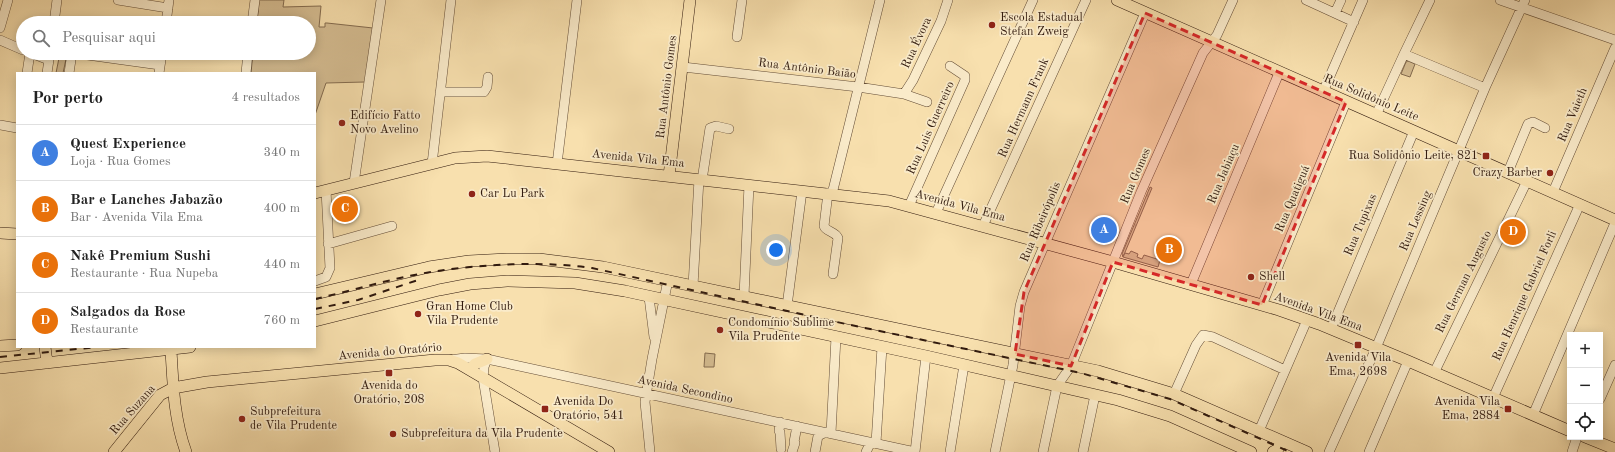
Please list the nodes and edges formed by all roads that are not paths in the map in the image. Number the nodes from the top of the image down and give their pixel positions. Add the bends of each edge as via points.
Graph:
1 (8, 0) edge
2 (57, 0) edge
3 (118, 0) edge
4 (255, 0) edge
5 (382, 0) edge
6 (451, 0) edge
7 (577, 0) edge
8 (690, 0) edge
9 (742, 0) edge
10 (880, 0) edge
11 (948, 0) edge
12 (1033, 0) edge
13 (1086, 0) edge
14 (1117, 0) edge
15 (1233, 0) edge
16 (1306, 0) edge
17 (1341, 0) edge
18 (1363, 0) edge
19 (1430, 0) edge
20 (1500, 0) edge
21 (168, 4) edge
22 (1523, 4) edge
23 (1145, 13) junction
24 (1335, 13) junction
25 (55, 16) edge
26 (167, 16) edge
27 (253, 16) edge
28 (1354, 22) junction
29 (0, 28) edge
30 (737, 37) dead end
31 (0, 40) edge
32 (1615, 40) edge
33 (1211, 42) junction
34 (16, 47) edge
35 (1615, 48) edge
36 (1404, 54) junction
37 (29, 60) edge
38 (49, 60) edge
39 (71, 60) edge
40 (110, 60) edge
41 (247, 60) edge
42 (950, 66) dead end
43 (683, 67) junction
44 (159, 69) edge
45 (27, 72) edge
46 (47, 72) edge
47 (69, 72) edge
48 (246, 72) edge
49 (1279, 73) junction
50 (488, 77) dead end
51 (858, 87) junction
52 (1485, 88) junction
53 (440, 92) junction
54 (1323, 92) junction
55 (904, 94) junction
56 (927, 102) dead end
57 (1346, 102) junction
58 (1376, 115) junction
59 (0, 126) edge
60 (16, 128) edge
61 (1545, 128) dead end
62 (729, 129) dead end
63 (1414, 131) junction
64 (1459, 150) junction
65 (432, 164) junction
66 (556, 164) junction
67 (1508, 172) junction
68 (670, 176) junction
69 (701, 179) junction
70 (1527, 181) junction
71 (354, 183) junction
72 (749, 185) junction
73 (320, 191) edge
74 (802, 191) junction
75 (1553, 192) junction
76 (830, 194) junction
77 (1580, 204) junction
78 (909, 206) junction
79 (936, 214) junction
80 (1615, 220) edge
81 (1615, 223) edge
82 (392, 226) dead end
83 (983, 226) junction
84 (0, 233) edge
85 (16, 234) edge
86 (1044, 243) junction
87 (328, 244) junction
88 (1113, 262) junction
89 (833, 274) dead end
90 (668, 280) junction
91 (316, 281) edge
92 (1191, 284) junction
93 (693, 286) junction
94 (316, 294) edge
95 (649, 296) junction
96 (744, 296) junction
97 (664, 300) junction
98 (1262, 305) junction
99 (787, 306) junction
100 (1307, 320) junction
101 (316, 321) edge
102 (1330, 329) junction
103 (836, 337) junction
104 (16, 345) edge
105 (655, 345) junction
106 (0, 346) edge
107 (882, 347) junction
108 (45, 348) edge
109 (138, 348) edge
110 (184, 348) edge
111 (1376, 348) junction
112 (171, 350) junction
113 (1015, 354) junction
114 (926, 356) junction
115 (96, 358) junction
116 (448, 360) junction
117 (486, 360) junction
118 (1408, 361) junction
119 (47, 363) junction
120 (964, 365) junction
121 (1615, 365) edge
122 (1071, 366) junction
123 (0, 368) edge
124 (470, 370) junction
125 (1285, 370) junction
126 (1434, 372) junction
127 (1011, 376) junction
128 (483, 378) junction
129 (1057, 386) junction
130 (173, 388) junction
131 (1603, 392) edge
132 (646, 394) junction
133 (1174, 394) junction
134 (1094, 395) junction
135 (1493, 398) junction
136 (1533, 415) junction
137 (780, 422) junction
138 (797, 426) junction
139 (1567, 430) edge
140 (1259, 431) junction
141 (828, 433) junction
142 (1576, 440) edge
143 (1592, 440) edge
144 (1281, 441) junction
145 (873, 442) junction
146 (781, 449) dead end
147 (1615, 449) edge
148 (114, 452) edge
149 (186, 452) edge
150 (495, 452) edge
151 (609, 452) edge
152 (650, 452) edge
153 (792, 452) edge
154 (815, 452) edge
155 (866, 452) edge
156 (915, 452) edge
157 (950, 452) edge
158 (995, 452) edge
159 (1043, 452) edge
160 (1083, 452) edge
161 (1251, 452) edge
162 (1273, 452) edge
163 (1307, 452) edge
164 (1329, 452) edge
165 (1369, 452) edge
166 (1572, 452) edge

1 - 29 street
2 - 25 street
3 - 21 street
4 - 27 street
5 - 71 street
6 - 53 street
7 - 66 street
8 - 43 main road, Rua Antônio Gomes
9 - 30 street
10 - 51 street
11 - 55 street, Rua Évora via 941,21
12 - 79 street
13 - 83 street, Rua Hermann Frank
14 - 23 main road, Rua Solidônio Leite
15 - 33 street, Rua Gomes via 1217,35
16 - 24 street
17 - 24 street
18 - 28 street
19 - 36 street
20 - 22 street
21 - 26 street
22 - 32 street
22 - 52 street, Rua Lessing
23 - 33 main road, Rua Solidônio Leite
23 - 86 street, Rua Ribeirópolis
24 - 28 street
28 - 54 street
31 - 34 street
33 - 49 main road, Rua Solidônio Leite
33 - 88 street, Rua Gomes via 1202,53
35 - 75 street, Rua Vaieth
36 - 52 street
36 - 58 street
37 - 45 street
38 - 46 street
39 - 47 street
40 - 44 street
41 - 48 street
42 - 78 street, Rua Luis Guerreiro via 962,73 965,80
43 - 51 street, Rua Antônio Baião
43 - 68 main road, Rua Antônio Gomes
49 - 54 main road, Rua Solidônio Leite
49 - 92 street, Rua Jabiaçu
50 - 53 street via 484,92
51 - 55 street, Rua Antônio Baião
51 - 76 street
52 - 64 street, Rua Lessing
53 - 65 street
54 - 57 main road, Rua Solidônio Leite
55 - 56 street, Rua Antônio Baião
57 - 58 main road, Rua Solidônio Leite
57 - 98 street, Rua Quatiguá
58 - 63 main road, Rua Solidônio Leite
59 - 60 street
61 - 67 street via 1533,122 1528,124
62 - 69 street via 716,126 710,128
63 - 64 main road, Rua Solidônio Leite
63 - 102 street, Rua Tupixas
64 - 67 main road, Rua Solidônio Leite
64 - 111 street, Rua Lessing
65 - 66 main road, Avenida Vila Ema via 455,158 481,156
65 - 71 main road, Avenida Vila Ema
66 - 68 main road, Avenida Vila Ema
67 - 70 main road, Rua Solidônio Leite
68 - 69 main road, Avenida Vila Ema
69 - 72 main road, Avenida Vila Ema
69 - 93 street
70 - 75 main road, Rua Solidônio Leite
70 - 126 street, Rua German Augusto
71 - 73 main road, Avenida Vila Ema
72 - 74 main road, Avenida Vila Ema
72 - 96 street
73 - 87 street
74 - 76 main road, Avenida Vila Ema
74 - 99 street
75 - 77 main road, Rua Solidônio Leite
76 - 78 main road, Avenida Vila Ema
76 - 89 street via 824,226 838,238
77 - 80 main road, Rua Solidônio Leite
77 - 135 street, Rua Henrique Gabriel Forli
78 - 79 main road, Avenida Vila Ema
79 - 83 main road, Avenida Vila Ema
81 - 136 street
82 - 87 street
83 - 86 main road, Avenida Vila Ema
84 - 85 main road
86 - 88 main road, Avenida Vila Ema
86 - 113 street, Rua Ribeirópolis via 1020,306
87 - 91 street via 329,273
88 - 92 main road, Avenida Vila Ema
88 - 122 street, Rua Gomes
90 - 93 main road
90 - 94 main road via 565,261 507,259 429,267
90 - 97 street
92 - 98 main road, Avenida Vila Ema
93 - 96 main road
95 - 97 main road
95 - 101 main road via 575,283 470,284
95 - 105 street
96 - 99 main road
97 - 103 main road
97 - 105 street
98 - 100 main road, Avenida Vila Ema
99 - 113 main road
100 - 102 main road, Avenida Vila Ema
100 - 125 street
102 - 111 main road, Avenida Vila Ema
103 - 107 main road
103 - 141 street
104 - 106 main road
105 - 132 street
107 - 114 main road
107 - 145 street
108 - 119 main road
109 - 115 main road
110 - 112 main road
111 - 118 main road, Avenida Vila Ema
111 - 164 street, Rua Lessing
112 - 115 main road
112 - 130 main road
113 - 122 main road
113 - 127 street, Rua Ribeirópolis
114 - 120 main road
114 - 156 street
115 - 119 main road
116 - 117 street, Avenida Secondino
116 - 124 main road, Avenida do Oratório
116 - 130 main road, Avenida do Oratório via 207,382
117 - 124 main road via 475,364
117 - 128 street
117 - 132 street, Avenida Secondino
118 - 126 main road, Avenida Vila Ema
118 - 165 street
119 - 123 main road
120 - 127 main road
120 - 157 street
121 - 131 street
122 - 129 street, Rua Gomes
122 - 133 main road via 1123,378
124 - 128 main road, Avenida do Oratório
125 - 133 street via 1213,337 1203,335
125 - 140 street
126 - 135 main road, Avenida Vila Ema
127 - 129 main road
127 - 158 street, Rua Ribeirópolis
128 - 150 street
128 - 151 main road, Avenida do Oratório
129 - 134 main road
129 - 159 street
130 - 148 main road, Rua Suzana via 160,395
130 - 149 main road via 179,428
132 - 137 street, Avenida Secondino
132 - 152 street via 645,410
133 - 140 main road
134 - 160 street
134 - 161 main road via 1163,414
135 - 136 main road, Avenida Vila Ema
136 - 139 main road, Avenida Vila Ema
137 - 138 street, Avenida Secondino
137 - 146 street
138 - 141 street, Avenida Secondino
138 - 153 street
140 - 144 main road
141 - 145 street, Avenida Secondino
141 - 154 street via 818,436
142 - 166 street
143 - 147 main road
144 - 162 main road via 1278,449
144 - 163 main road
145 - 155 street
145 - 156 street, Avenida Secondino

